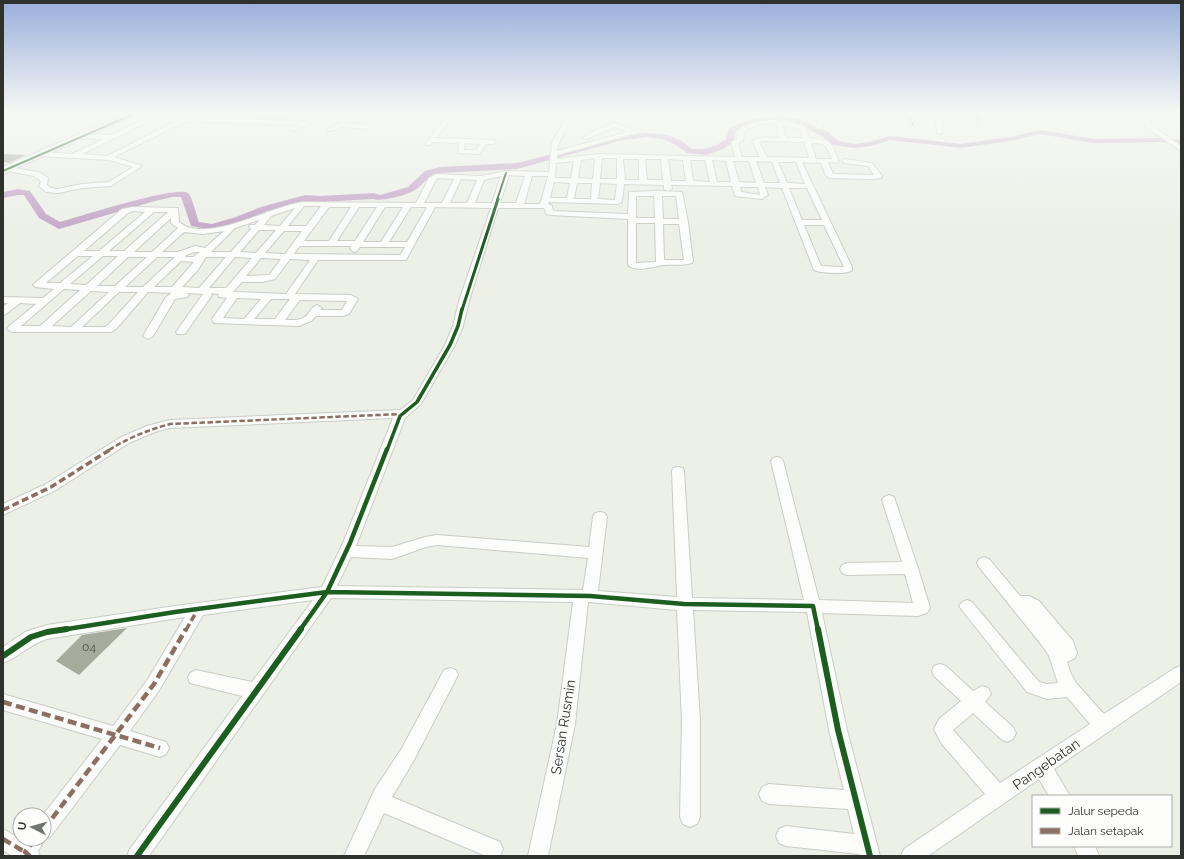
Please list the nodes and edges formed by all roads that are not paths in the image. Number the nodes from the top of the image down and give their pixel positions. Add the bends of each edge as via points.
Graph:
1 (42, 153) edge
2 (79, 153) edge
3 (118, 153) edge
4 (554, 153) edge
5 (566, 153) edge
6 (738, 153) edge
7 (763, 153) edge
8 (811, 153) edge
9 (832, 153) edge
10 (42, 154) joint
11 (73, 156) junction
12 (599, 156) junction
13 (620, 156) junction
14 (554, 157) junction
15 (642, 157) junction
16 (664, 157) junction
17 (109, 158) junction
18 (578, 158) junction
19 (686, 158) junction
20 (708, 158) junction
21 (729, 158) junction
22 (739, 158) junction
23 (752, 159) junction
24 (764, 159) junction
25 (774, 159) junction
26 (798, 160) junction
27 (813, 160) junction
28 (823, 160) junction
29 (836, 161) junction
30 (846, 161) junction
31 (5, 170) edge
32 (506, 173) junction
33 (529, 173) junction
34 (458, 177) junction
35 (551, 177) junction
36 (854, 177) junction
37 (481, 178) junction
38 (574, 181) junction
39 (598, 181) junction
40 (621, 181) junction
41 (643, 182) junction
42 (667, 182) junction
43 (690, 183) junction
44 (714, 184) junction
45 (736, 184) junction
46 (761, 185) junction
47 (785, 185) junction
48 (810, 186) junction
49 (620, 191) junction
50 (658, 193) junction
51 (570, 201) junction
52 (545, 202) junction
53 (594, 202) junction
54 (302, 204) junction
55 (330, 204) junction
56 (357, 204) junction
57 (383, 204) junction
58 (408, 205) junction
59 (419, 205) junction
60 (445, 205) junction
61 (470, 205) junction
62 (432, 206) junction
63 (494, 206) junction
64 (519, 206) junction
65 (153, 210) junction
66 (176, 210) junction
67 (269, 215) junction
68 (632, 218) junction
69 (658, 221) junction
70 (684, 222) junction
71 (800, 222) junction
72 (827, 223) junction
73 (234, 226) junction
74 (258, 227) junction
75 (182, 228) junction
76 (282, 228) junction
77 (308, 229) junction
78 (203, 232) junction
79 (299, 243) junction
80 (332, 243) junction
81 (358, 244) junction
82 (384, 244) junction
83 (411, 245) junction
84 (76, 253) junction
85 (101, 253) junction
86 (128, 253) junction
87 (154, 254) junction
88 (183, 254) junction
89 (234, 254) junction
90 (203, 255) junction
91 (259, 256) junction
92 (289, 256) junction
93 (316, 257) junction
94 (348, 258) junction
95 (660, 264) junction
96 (241, 281) junction
97 (60, 287) junction
98 (89, 289) junction
99 (118, 290) junction
100 (145, 290) junction
101 (174, 291) junction
102 (204, 293) junction
103 (232, 295) junction
104 (265, 295) junction
105 (293, 296) junction
106 (326, 297) junction
107 (3, 300) edge
108 (18, 300) junction
109 (44, 301) junction
110 (3, 312) edge
111 (313, 313) junction
112 (247, 321) junction
113 (278, 322) junction
114 (7, 328) edge
115 (43, 329) junction
116 (73, 330) junction
117 (181, 332) dead end
118 (148, 336) dead end
119 (399, 417) junction
120 (777, 461) dead end
121 (678, 471) dead end
122 (889, 500) dead end
123 (3, 510) edge
124 (600, 517) dead end
125 (346, 551) junction
126 (596, 553) junction
127 (984, 563) dead end
128 (911, 568) junction
129 (847, 569) dead end
130 (327, 592) junction
131 (585, 596) junction
132 (684, 604) junction
133 (813, 606) junction
134 (967, 606) dead end
135 (198, 609) junction
136 (3, 656) edge
137 (940, 671) dead end
138 (1181, 673) edge
139 (450, 675) dead end
140 (196, 678) dead end
141 (1070, 688) junction
142 (256, 691) junction
143 (977, 698) junction
144 (3, 702) edge
145 (1102, 725) junction
146 (1006, 733) dead end
147 (116, 735) junction
148 (160, 748) dead end
149 (1041, 766) junction
150 (769, 794) dead end
151 (1059, 795) edge
152 (999, 796) junction
153 (856, 800) junction
154 (380, 802) junction
155 (690, 817) dead end
156 (52, 819) edge
157 (786, 836) dead end
158 (3, 839) edge
159 (30, 849) edge
160 (493, 849) dead end
161 (869, 851) edge
162 (137, 856) edge
163 (354, 856) edge
164 (538, 856) edge
165 (911, 856) edge

1 - 31 highway
2 - 11 street
3 - 17 street
4 - 14 street
5 - 14 street
6 - 22 street
7 - 24 street
8 - 27 street
9 - 29 street
10 - 11 street
10 - 31 highway
11 - 17 street
12 - 13 street
12 - 18 street
12 - 39 street
13 - 15 street
13 - 40 street
14 - 18 street
14 - 35 street
15 - 16 street
15 - 41 street
16 - 19 street
16 - 42 street
17 - 31 street via 139,166 113,184 58,191 48,190 44,186 45,180 40,176
18 - 38 street
19 - 20 street
19 - 43 street
20 - 21 street
20 - 44 street
21 - 22 street
21 - 45 street
22 - 23 street
23 - 24 street
23 - 46 street
24 - 25 street
25 - 26 street
25 - 47 street
26 - 27 street
26 - 48 street
27 - 28 street
28 - 29 street
28 - 36 street via 830,176
29 - 30 street
30 - 36 street
30 - 36 street via 857,159 870,164 878,176
32 - 33 street
32 - 37 street
32 - 63 street
33 - 35 street
33 - 64 street
34 - 37 street
34 - 59 street via 435,176
34 - 60 street
35 - 38 street
35 - 52 street
37 - 61 street
38 - 39 street
38 - 51 street
39 - 40 street
39 - 53 street
40 - 41 street
40 - 49 street
41 - 42 street
42 - 43 street
42 - 49 street via 666,191
43 - 44 street
44 - 45 street
45 - 46 street
45 - 46 street via 739,195 762,197 764,196
46 - 47 street
47 - 48 street
47 - 71 street
48 - 72 street
49 - 53 street via 617,202
50 - 68 street via 632,194
50 - 69 street
50 - 70 street via 680,195
51 - 52 street
51 - 53 street
52 - 64 street
52 - 68 street via 550,213
54 - 55 street
54 - 67 street
54 - 76 street
55 - 56 street
55 - 77 street
55 - 79 street
56 - 57 street
56 - 80 street
57 - 58 street
57 - 81 street
58 - 59 street
58 - 82 street
59 - 62 street
60 - 61 street
60 - 62 street
61 - 63 street
62 - 83 street
63 - 64 street
63 - 119 street via 450,345 417,402
65 - 66 street
65 - 84 street via 127,211
65 - 85 street
66 - 75 street via 176,223
66 - 86 street
67 - 73 street
67 - 74 street
68 - 69 street
68 - 95 street via 631,264
69 - 70 street
69 - 95 street
70 - 95 street via 689,261
71 - 72 street
71 - 72 street via 817,268 848,270
73 - 74 street
73 - 78 street
73 - 90 street
74 - 76 street
74 - 89 street
75 - 78 street
75 - 87 street
76 - 77 street
76 - 91 street
77 - 79 street
78 - 88 street
79 - 80 street
79 - 92 street
80 - 81 street
81 - 82 street
81 - 94 street
82 - 83 street
83 - 94 street via 403,258
84 - 85 street
84 - 97 street via 38,284
85 - 86 street
85 - 97 street
86 - 87 street
86 - 98 street
87 - 88 street
87 - 99 street
88 - 90 street via 187,260
88 - 100 street
89 - 90 street
89 - 91 street
89 - 102 street
90 - 101 street
91 - 92 street
91 - 96 street
92 - 93 street
92 - 96 street via 270,278
92 - 104 street
93 - 94 street
93 - 105 street
96 - 102 street via 229,291
96 - 103 street
97 - 98 street
97 - 109 street
98 - 99 street
98 - 115 street
99 - 100 street
99 - 116 street
100 - 101 street
100 - 116 street via 110,328
101 - 102 street
102 - 103 street
102 - 117 street
102 - 118 street via 176,294 171,297
103 - 104 street
103 - 112 street via 218,321
104 - 105 street
104 - 112 street
105 - 106 street
105 - 113 street
106 - 111 street
106 - 111 street via 353,300 344,313
107 - 108 street
108 - 109 street
108 - 110 street
109 - 114 street
111 - 113 street via 299,323
112 - 113 street
114 - 115 street
115 - 116 street
119 - 123 street via 275,419 163,426 125,440 51,487
119 - 125 street
120 - 133 street
121 - 132 street
122 - 128 street
124 - 126 street, Sersan Rusmin
125 - 126 street via 392,553 438,540
125 - 130 street
126 - 131 street, Sersan Rusmin
127 - 141 street via 1050,643
128 - 129 street
128 - 133 street via 922,607 920,610
130 - 131 street
130 - 135 street
130 - 142 street
131 - 132 street
131 - 164 street, Sersan Rusmin via 566,724
132 - 133 street
132 - 155 street via 691,721
133 - 153 street via 838,730
134 - 141 street via 1033,687 1047,693
135 - 136 street via 47,632 31,637
135 - 147 street via 154,684
137 - 143 street
138 - 145 street, Pangebatan
139 - 154 street
140 - 142 street
141 - 145 street
142 - 162 street
143 - 146 street
143 - 152 street via 944,725 943,729 947,737
144 - 147 street
145 - 149 street, Pangebatan
147 - 148 street
147 - 156 street
149 - 151 street
149 - 152 street, Pangebatan
150 - 153 street
152 - 165 street, Pangebatan
153 - 161 street
154 - 160 street
154 - 163 street
157 - 161 street
158 - 159 street

